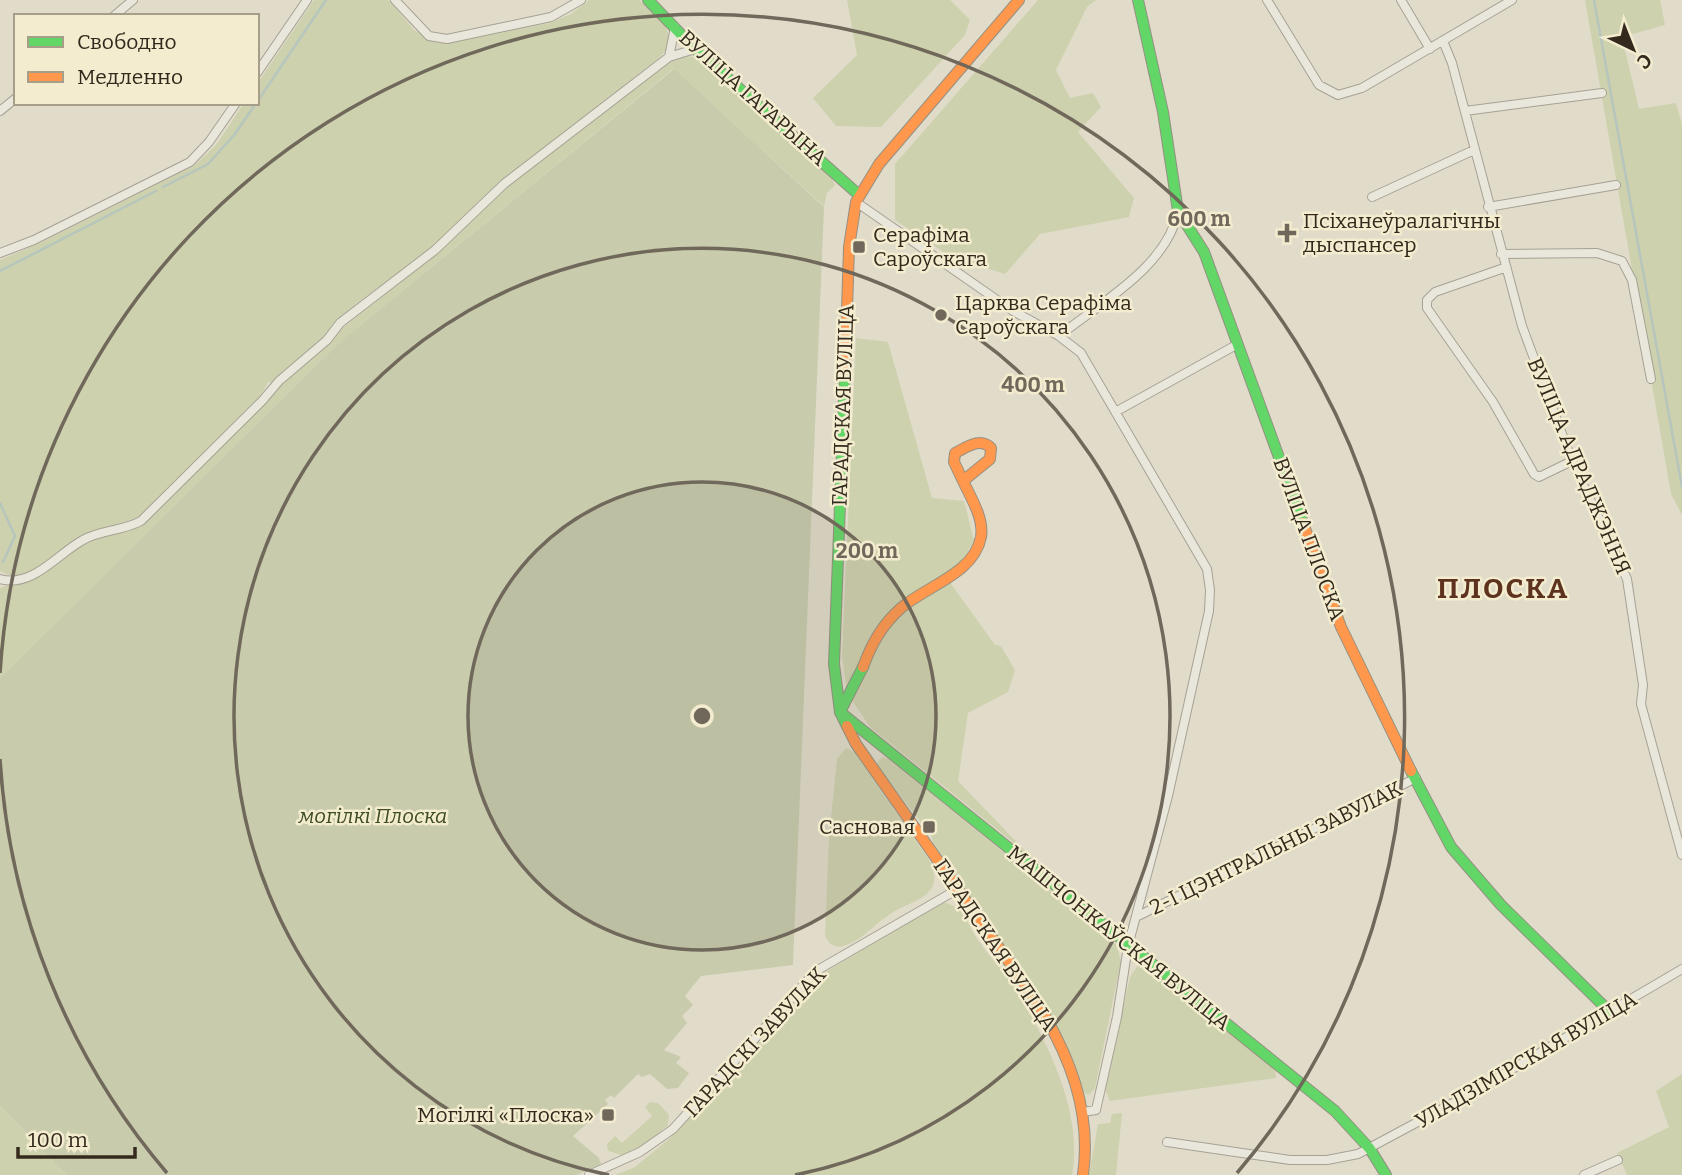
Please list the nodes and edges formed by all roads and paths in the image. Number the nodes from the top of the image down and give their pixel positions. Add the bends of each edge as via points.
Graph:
1 (133, 0) edge
2 (307, 0) edge
3 (395, 0) edge
4 (580, 0) edge
5 (648, 0) edge
6 (1020, 0) edge
7 (1138, 0) edge
8 (1267, 0) edge
9 (1401, 0) edge
10 (1511, 0) edge
11 (116, 14) edge
12 (675, 27) junction
13 (1443, 41) junction
14 (695, 49) junction
15 (1430, 49) junction
16 (669, 57) junction
17 (259, 70) edge
18 (1602, 93) dead end
19 (14, 100) edge
20 (235, 105) edge
21 (0, 111) edge
22 (1465, 111) junction
23 (1474, 150) junction
24 (1616, 185) dead end
25 (1372, 197) dead end
26 (857, 199) junction
27 (1488, 207) junction
28 (1178, 211) junction
29 (0, 253) edge
30 (1501, 254) junction
31 (1504, 268) junction
32 (1059, 336) junction
33 (1238, 344) junction
34 (1651, 379) dead end
35 (1117, 411) junction
36 (1572, 461) junction
37 (963, 481) dead end
38 (0, 579) edge
39 (840, 712) junction
40 (1416, 778) junction
41 (1682, 855) edge
42 (958, 889) junction
43 (1136, 917) junction
44 (1128, 946) junction
45 (1682, 969) edge
46 (1610, 1012) junction
47 (1083, 1112) junction
48 (1167, 1142) dead end
49 (1370, 1149) junction
50 (1618, 1160) dead end
51 (589, 1175) edge
52 (1083, 1175) edge
53 (1386, 1175) edge
54 (1584, 1175) edge

1 - 11 street
2 - 17 street
3 - 4 street via 429,36 447,39 551,17
5 - 12 street, ВУЛІЦА ГАГАРЫНА
6 - 26 street, ГАРАДСКАЯ ВУЛІЦА via 879,164
7 - 28 street, ВУЛІЦА ПЛОСКА via 1163,112
8 - 15 street via 1314,78 1332,94 1362,88
9 - 15 street
10 - 13 street
12 - 14 street, ВУЛІЦА ГАГАРЫНА
12 - 16 street
13 - 15 street
13 - 22 street, ВУЛІЦА АДРАДЖЭННЯ
14 - 16 street
14 - 26 street, ВУЛІЦА ГАГАРЫНА
16 - 38 street via 504,184 435,250 340,323 141,521 84,539 47,568 28,576
18 - 22 street
19 - 21 street
20 - 29 street via 190,162
22 - 23 street, ВУЛІЦА АДРАДЖЭННЯ
23 - 25 street
23 - 27 street, ВУЛІЦА АДРАДЖЭННЯ
24 - 27 street
26 - 32 street via 1013,311
26 - 39 street, ГАРАДСКАЯ ВУЛІЦА via 849,232 834,664
27 - 30 street, ВУЛІЦА АДРАДЖЭННЯ
28 - 32 street via 1172,232 1151,262
28 - 33 street, ВУЛІЦА ПЛОСКА via 1204,252
30 - 31 street, ВУЛІЦА АДРАДЖЭННЯ
30 - 34 street via 1597,253 1622,261 1632,280
31 - 36 street, ВУЛІЦА АДРАДЖЭННЯ
31 - 36 street via 1435,292 1427,300 1427,308 1493,402 1534,474 1539,477
32 - 35 street via 1081,353
33 - 35 street
33 - 40 street, ВУЛІЦА ПЛОСКА via 1341,627
35 - 43 street via 1202,558 1210,590 1168,796
36 - 41 street, ВУЛІЦА АДРАДЖЭННЯ via 1627,579 1643,685 1641,704
37 - 39 street via 980,518 975,558 905,605 884,625
39 - 42 street, ГАРАДСКАЯ ВУЛІЦА via 866,761
39 - 44 street, МАШЧОНКАЎСКАЯ ВУЛІЦА
40 - 43 street, 2-І ЦЭНТРАЛЬНЫ ЗАВУЛАК
40 - 46 street, ВУЛІЦА ПЛОСКА via 1451,847 1468,869
42 - 47 street, ГАРАДСКАЯ ВУЛІЦА via 1048,1019 1070,1067
42 - 51 street, ГАРАДСКІ ЗАВУЛАК via 816,971 673,1129 640,1152
43 - 44 street
44 - 47 street via 1096,1110
44 - 49 street, МАШЧОНКАЎСКАЯ ВУЛІЦА via 1317,1096
45 - 46 street, УЛАДЗІМІРСКАЯ ВУЛІЦА
46 - 49 street, УЛАДЗІМІРСКАЯ ВУЛІЦА
47 - 52 street, ГАРАДСКАЯ ВУЛІЦА via 1087,1142
48 - 49 street, УЛАДЗІМІРСКАЯ ВУЛІЦА via 1309,1161 1344,1158
49 - 53 street, МАШЧОНКАЎСКАЯ ВУЛІЦА
50 - 54 street

